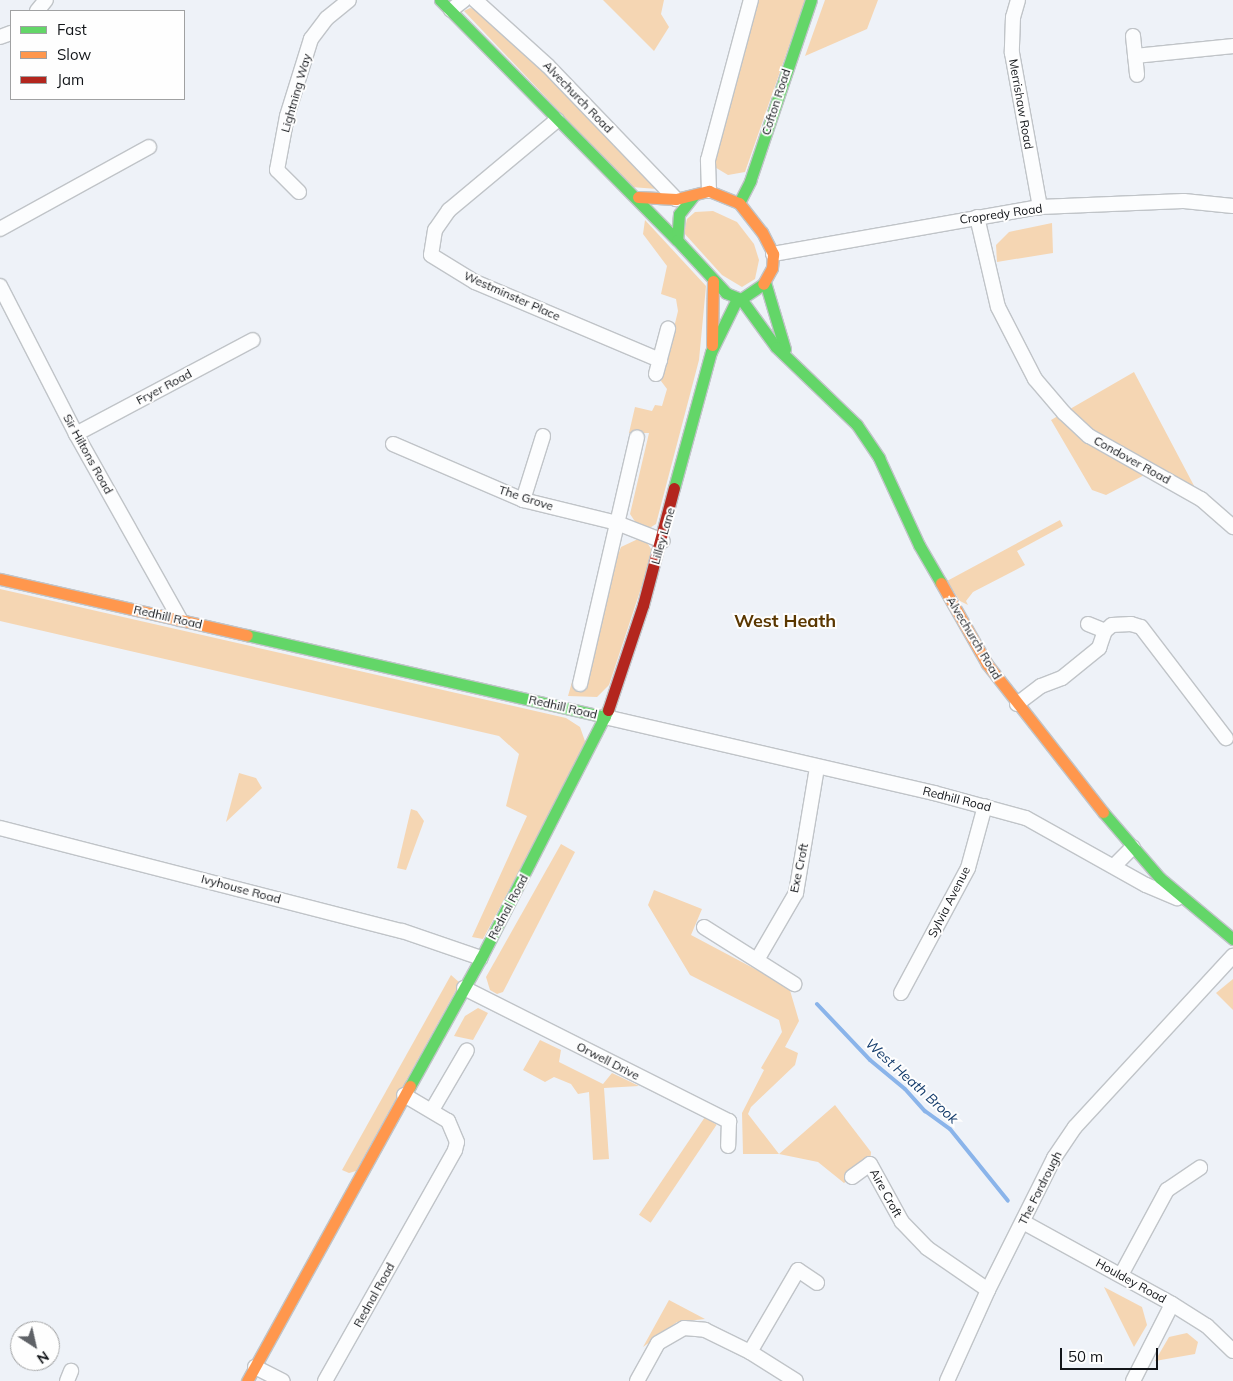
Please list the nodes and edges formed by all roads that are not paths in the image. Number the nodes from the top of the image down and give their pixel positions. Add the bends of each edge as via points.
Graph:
1 (46, 0) edge
2 (349, 0) edge
3 (440, 0) edge
4 (464, 0) edge
5 (475, 0) edge
6 (751, 0) edge
7 (811, 0) edge
8 (1018, 0) edge
9 (38, 10) edge
10 (451, 10) junction
11 (1133, 36) dead end
12 (1233, 46) edge
13 (1135, 56) junction
14 (1137, 75) dead end
15 (557, 120) junction
16 (149, 147) dead end
17 (709, 190) junction
18 (299, 192) dead end
19 (694, 195) junction
20 (638, 197) junction
21 (676, 199) junction
22 (739, 203) junction
23 (1233, 206) edge
24 (1040, 207) junction
25 (977, 217) junction
26 (0, 229) edge
27 (677, 240) junction
28 (773, 254) junction
29 (713, 281) junction
30 (765, 282) junction
31 (0, 286) edge
32 (739, 299) junction
33 (729, 315) junction
34 (668, 329) dead end
35 (764, 332) junction
36 (253, 340) dead end
37 (711, 352) junction
38 (788, 357) junction
39 (660, 360) junction
40 (656, 374) dead end
41 (76, 434) junction
42 (543, 436) dead end
43 (637, 438) dead end
44 (393, 444) dead end
45 (523, 500) junction
46 (1230, 519) edge
47 (617, 523) junction
48 (662, 541) junction
49 (0, 579) edge
50 (180, 619) junction
51 (1088, 624) dead end
52 (1105, 630) junction
53 (580, 684) dead end
54 (1017, 704) junction
55 (605, 717) junction
56 (1226, 738) dead end
57 (817, 767) junction
58 (985, 806) junction
59 (0, 828) edge
60 (1133, 847) junction
61 (1115, 865) junction
62 (1186, 902) junction
63 (704, 927) dead end
64 (1233, 939) edge
65 (1233, 956) edge
66 (481, 958) junction
67 (757, 960) junction
68 (794, 984) dead end
69 (464, 988) junction
70 (901, 994) dead end
71 (466, 1050) dead end
72 (404, 1095) junction
73 (432, 1110) junction
74 (728, 1146) dead end
75 (1200, 1168) dead end
76 (852, 1177) dead end
77 (1023, 1222) junction
78 (1121, 1275) junction
79 (817, 1283) dead end
80 (988, 1290) junction
81 (1172, 1304) junction
82 (1233, 1351) edge
83 (750, 1352) junction
84 (255, 1367) junction
85 (247, 1381) edge
86 (284, 1381) edge
87 (325, 1381) edge
88 (637, 1381) edge
89 (796, 1381) edge
90 (948, 1381) edge
91 (1133, 1381) edge

1 - 9 street
2 - 18 street, Lightning Way via 327,18 311,39 288,116 277,170
3 - 10 street
4 - 10 street
5 - 21 street, Alvechurch Road via 548,66
6 - 17 street via 708,160
7 - 22 street, Cofton Road via 750,181
8 - 24 street, Merrishaw Road via 1013,17 1012,53
10 - 15 street
11 - 13 street
12 - 13 street
13 - 14 street
15 - 20 street
15 - 39 street, Westminster Place via 449,210 435,230 431,255 475,282
16 - 26 street
17 - 19 street
17 - 22 street
19 - 21 street
19 - 27 street via 679,214
20 - 21 street
20 - 27 street
22 - 28 street via 762,232
23 - 24 street, Cropredy Road via 1184,201
24 - 25 street, Cropredy Road
25 - 28 street, Cropredy Road
25 - 46 street, Condover Road via 998,307 1035,379 1064,414 1090,436 1176,484
27 - 29 street
28 - 30 street via 772,268
29 - 32 street
29 - 37 street, Lilley Lane
30 - 32 street
30 - 38 street, Alvechurch Road via 770,307
31 - 41 street, Sir Hiltons Road
32 - 33 street, Lilley Lane
32 - 35 street, Alvechurch Road
33 - 35 street, Alvechurch Road via 737,316
33 - 37 street, Lilley Lane
34 - 39 street
35 - 38 street, Alvechurch Road
36 - 41 street, Fryer Road
37 - 48 street, Lilley Lane
38 - 54 street, Alvechurch Road via 857,425 879,458 923,552 987,664
39 - 40 street
41 - 50 street, Sir Hiltons Road
42 - 45 street
43 - 47 street
44 - 45 street, The Grove
45 - 47 street, The Grove
47 - 48 street, The Grove
47 - 53 street
48 - 55 street, Lilley Lane via 617,690
49 - 50 street, Redhill Road
50 - 55 street, Redhill Road
51 - 52 street
52 - 54 street via 1104,642 1098,648 1062,678 1041,686
52 - 56 street via 1122,623 1141,627
54 - 60 street, Alvechurch Road
55 - 57 street, Redhill Road
55 - 66 street, Rednal Road via 556,818
57 - 58 street, Redhill Road
57 - 67 street, Exe Croft via 796,893
58 - 61 street, Redhill Road via 1026,818
58 - 70 street, Sylvia Avenue via 968,868
59 - 66 street, Ivyhouse Road via 402,931
60 - 61 street
60 - 62 street, Alvechurch Road
61 - 62 street, Redhill Road via 1146,885
62 - 64 street, Redhill Road
63 - 67 street
65 - 77 street, The Fordrough via 1076,1127 1054,1158
66 - 69 street, Rednal Road
67 - 68 street
69 - 72 street, Rednal Road
69 - 74 street, Orwell Drive via 729,1121
71 - 73 street
72 - 73 street, Rednal Road
72 - 84 street, Rednal Road
73 - 87 street, Rednal Road via 448,1121 457,1142 455,1150
75 - 78 street via 1167,1190
76 - 80 street, Aire Croft via 870,1164 902,1222 927,1248
77 - 78 street, Houldey Road
77 - 80 street, The Fordrough
78 - 81 street, Houldey Road
79 - 83 street via 798,1270
80 - 90 street, The Fordrough
81 - 82 street, Houldey Road via 1206,1326
81 - 91 street
83 - 88 street via 705,1330 684,1328 658,1343
83 - 89 street
84 - 85 street, Rednal Road
84 - 86 street

